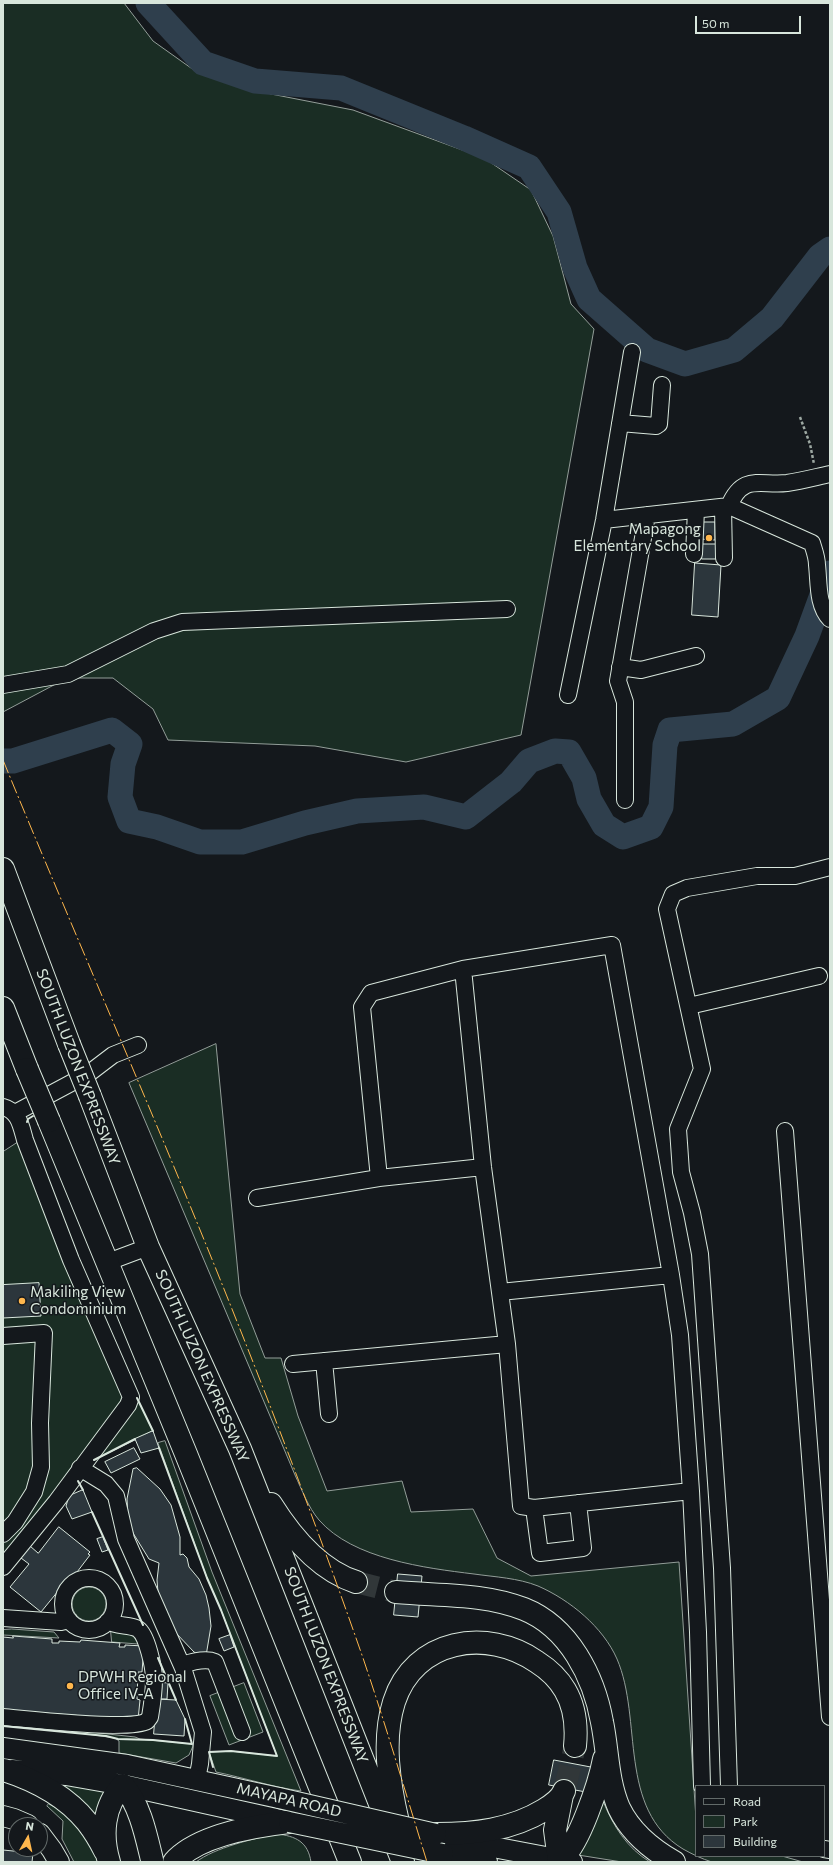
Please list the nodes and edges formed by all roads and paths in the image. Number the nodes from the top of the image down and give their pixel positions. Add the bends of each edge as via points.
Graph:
1 (632, 352) dead end
2 (662, 385) dead end
3 (800, 416) dead end
4 (620, 423) junction
5 (824, 476) edge
6 (726, 506) junction
7 (696, 510) junction
8 (647, 515) junction
9 (604, 520) junction
10 (694, 554) dead end
11 (724, 558) dead end
12 (507, 609) dead end
13 (827, 616) edge
14 (696, 656) dead end
15 (620, 666) junction
16 (3, 685) edge
17 (568, 695) dead end
18 (626, 800) dead end
19 (830, 867) edge
20 (3, 869) edge
21 (463, 969) junction
22 (819, 976) dead end
23 (690, 1006) junction
24 (3, 1008) edge
25 (138, 1045) dead end
26 (9, 1110) edge
27 (785, 1131) dead end
28 (483, 1167) junction
29 (379, 1178) junction
30 (257, 1198) dead end
31 (148, 1247) junction
32 (108, 1262) junction
33 (671, 1275) junction
34 (500, 1292) junction
35 (3, 1336) edge
36 (507, 1344) junction
37 (324, 1361) junction
38 (293, 1364) dead end
39 (329, 1414) dead end
40 (240, 1448) junction
41 (80, 1468) junction
42 (691, 1491) junction
43 (578, 1503) junction
44 (534, 1508) junction
45 (3, 1534) edge
46 (3, 1567) edge
47 (356, 1582) tunnel mouth
48 (396, 1592) tunnel mouth
49 (3, 1618) edge
50 (69, 1620) junction
51 (108, 1621) junction
52 (182, 1665) junction
53 (3, 1717) edge
54 (830, 1717) edge
55 (242, 1732) dead end
56 (575, 1746) tunnel mouth
57 (3, 1748) edge
58 (605, 1752) junction
59 (4, 1769) edge
60 (125, 1775) junction
61 (197, 1779) junction
62 (702, 1785) edge
63 (730, 1785) edge
64 (289, 1822) junction
65 (335, 1823) junction
66 (440, 1844) junction
67 (48, 1845) edge
68 (108, 1857) edge
69 (152, 1860) dead end
70 (564, 1861) edge
71 (59, 1862) edge
72 (174, 1862) edge
73 (333, 1862) edge
74 (350, 1862) edge
75 (403, 1862) edge
76 (408, 1862) edge
77 (487, 1862) edge
78 (674, 1862) edge

1 - 4 street
2 - 4 street via 660,424 656,426
3 - 5 path
4 - 9 street
5 - 6 street via 786,483 763,482 745,485
6 - 7 street
6 - 11 street
6 - 13 street via 812,543 819,588
7 - 8 street
7 - 10 street
8 - 9 street
8 - 15 street
9 - 17 street
12 - 16 street via 182,622 154,631 68,674
14 - 15 street via 641,670
15 - 18 street via 618,681 625,702
19 - 23 street via 795,876 757,876 702,885 672,894 667,909
20 - 31 highway, SOUTH LUZON EXPRESSWAY, bridge
21 - 28 street
21 - 29 street via 371,993 362,1007
21 - 33 street via 612,945
22 - 23 street
23 - 63 street via 702,1069 678,1129 678,1149 700,1254 722,1568
24 - 32 highway, bridge
25 - 26 street via 113,1055 88,1074
26 - 41 street via 19,1120 71,1260 131,1397 128,1406
27 - 54 street
28 - 29 street
28 - 34 street
29 - 30 street
31 - 32 street
31 - 40 highway, SOUTH LUZON EXPRESSWAY
32 - 65 highway
33 - 34 street
33 - 42 street via 680,1335
34 - 36 street
35 - 45 street via 44,1333 41,1467 34,1492 15,1522
36 - 37 street
36 - 44 street via 521,1506
37 - 38 street
37 - 39 street
40 - 47 highway via 277,1514 306,1550 338,1575
40 - 75 highway, SOUTH LUZON EXPRESSWAY
41 - 46 street
41 - 52 street via 106,1484 116,1496 126,1539
42 - 43 street
42 - 62 street
43 - 44 street
43 - 44 street via 583,1548 540,1553
48 - 58 highway via 469,1596 497,1601 526,1610 545,1621 569,1645 588,1677 600,1710
49 - 50 street via 61,1622
50 - 51 street via 81,1628 88,1629 102,1626
50 - 51 street via 63,1606 66,1592 76,1582 90,1578 104,1583 113,1594 114,1608
51 - 53 street via 137,1629 146,1643 154,1680 147,1721 118,1724
52 - 55 street via 207,1660 215,1662
52 - 61 street via 202,1732
56 - 76 highway via 574,1715 565,1690 550,1672 532,1658 501,1645 474,1642 452,1645 434,1653 412,1671 399,1689 391,1711 390,1778
57 - 60 main road, MAYAPA ROAD
58 - 70 highway via 600,1778
58 - 78 highway via 615,1797 625,1817 648,1846
59 - 60 main road, MAYAPA ROAD via 66,1775
59 - 68 highway via 39,1784 71,1806 86,1821
60 - 61 main road, MAYAPA ROAD
60 - 64 main road, MAYAPA ROAD
60 - 68 highway via 106,1817 104,1838
60 - 69 highway
61 - 66 main road, MAYAPA ROAD, bridge via 279,1798
64 - 66 main road, MAYAPA ROAD, bridge
64 - 72 highway via 218,1837 194,1846
65 - 73 highway
65 - 74 highway
66 - 70 main road, MAYAPA ROAD via 472,1843
66 - 70 highway via 526,1820 564,1791 555,1830
66 - 77 main road, MAYAPA ROAD
67 - 71 main road

